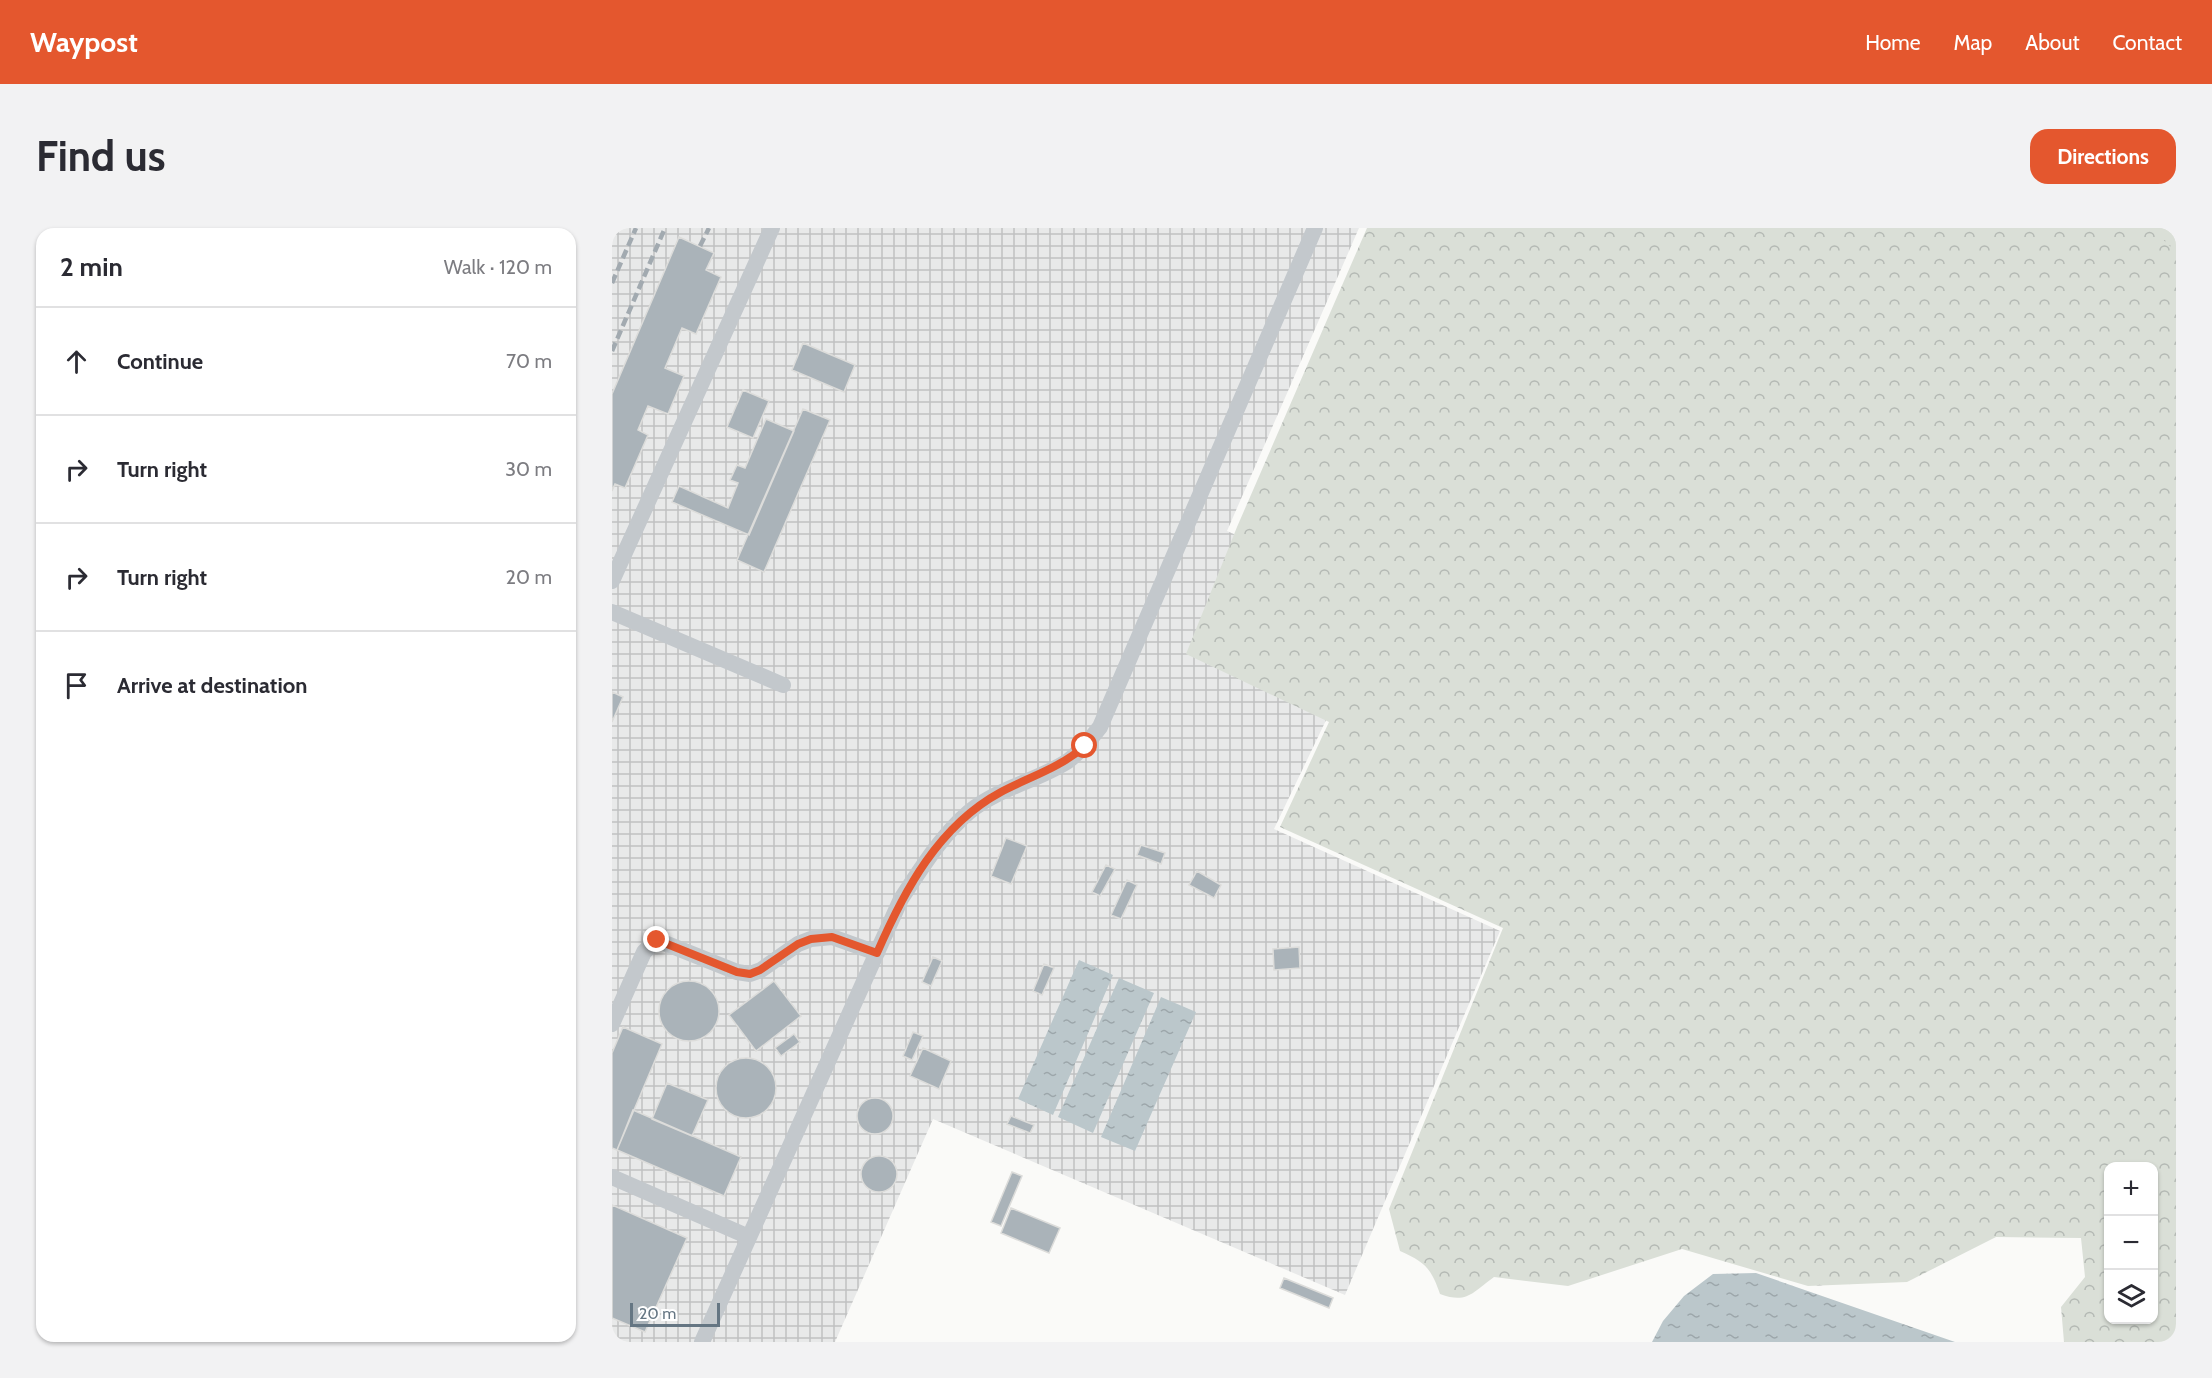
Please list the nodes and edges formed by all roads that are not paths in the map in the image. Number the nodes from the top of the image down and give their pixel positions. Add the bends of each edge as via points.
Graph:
1 (772, 228) edge
2 (1315, 228) edge
3 (612, 581) edge
4 (612, 612) edge
5 (783, 685) dead end
6 (877, 953) junction
7 (612, 1024) edge
8 (612, 1177) edge
9 (749, 1237) junction
10 (702, 1342) edge

1 - 3 lane
2 - 6 lane via 1100,727 1067,761 970,812 939,844 901,899
4 - 5 lane
6 - 7 lane via 832,937 811,939 750,974 657,940 644,952
6 - 9 lane
8 - 9 lane
9 - 10 lane

